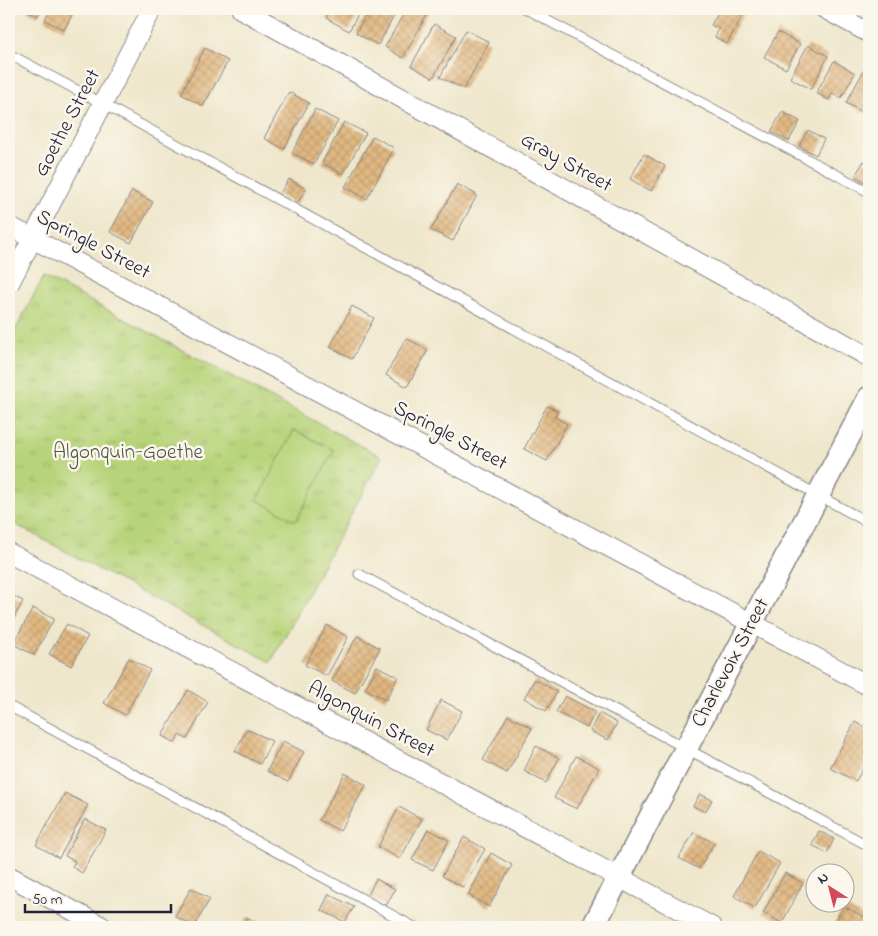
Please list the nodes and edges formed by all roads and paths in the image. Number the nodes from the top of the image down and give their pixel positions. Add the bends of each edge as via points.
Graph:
1 (152, 9) edge
2 (240, 9) edge
3 (526, 9) edge
4 (825, 9) edge
5 (869, 32) edge
6 (9, 54) edge
7 (103, 104) junction
8 (869, 192) edge
9 (9, 226) edge
10 (33, 239) junction
11 (9, 284) edge
12 (869, 357) edge
13 (869, 398) edge
14 (818, 496) junction
15 (869, 523) edge
16 (9, 553) edge
17 (359, 574) dead end
18 (752, 624) junction
19 (869, 686) edge
20 (9, 706) edge
21 (686, 749) junction
22 (869, 846) edge
23 (9, 876) edge
24 (619, 877) junction
25 (103, 927) edge
26 (414, 927) edge
27 (593, 927) edge
28 (712, 927) edge

1 - 7 street, Goethe Street
2 - 12 street, Gray Street
3 - 8 lane
4 - 5 street
6 - 7 lane
7 - 10 street, Goethe Street
7 - 14 lane
9 - 10 street, Springle Street
10 - 11 street, Goethe Street
10 - 18 street, Springle Street
13 - 14 street, Charlevoix Street
14 - 15 lane
14 - 18 street, Charlevoix Street
16 - 24 street, Algonquin Street
17 - 21 lane
18 - 19 street, Springle Street
18 - 21 street, Charlevoix Street
20 - 26 lane
21 - 22 lane
21 - 24 street, Charlevoix Street
23 - 25 street
24 - 27 street, Charlevoix Street
24 - 28 street, Algonquin Street

